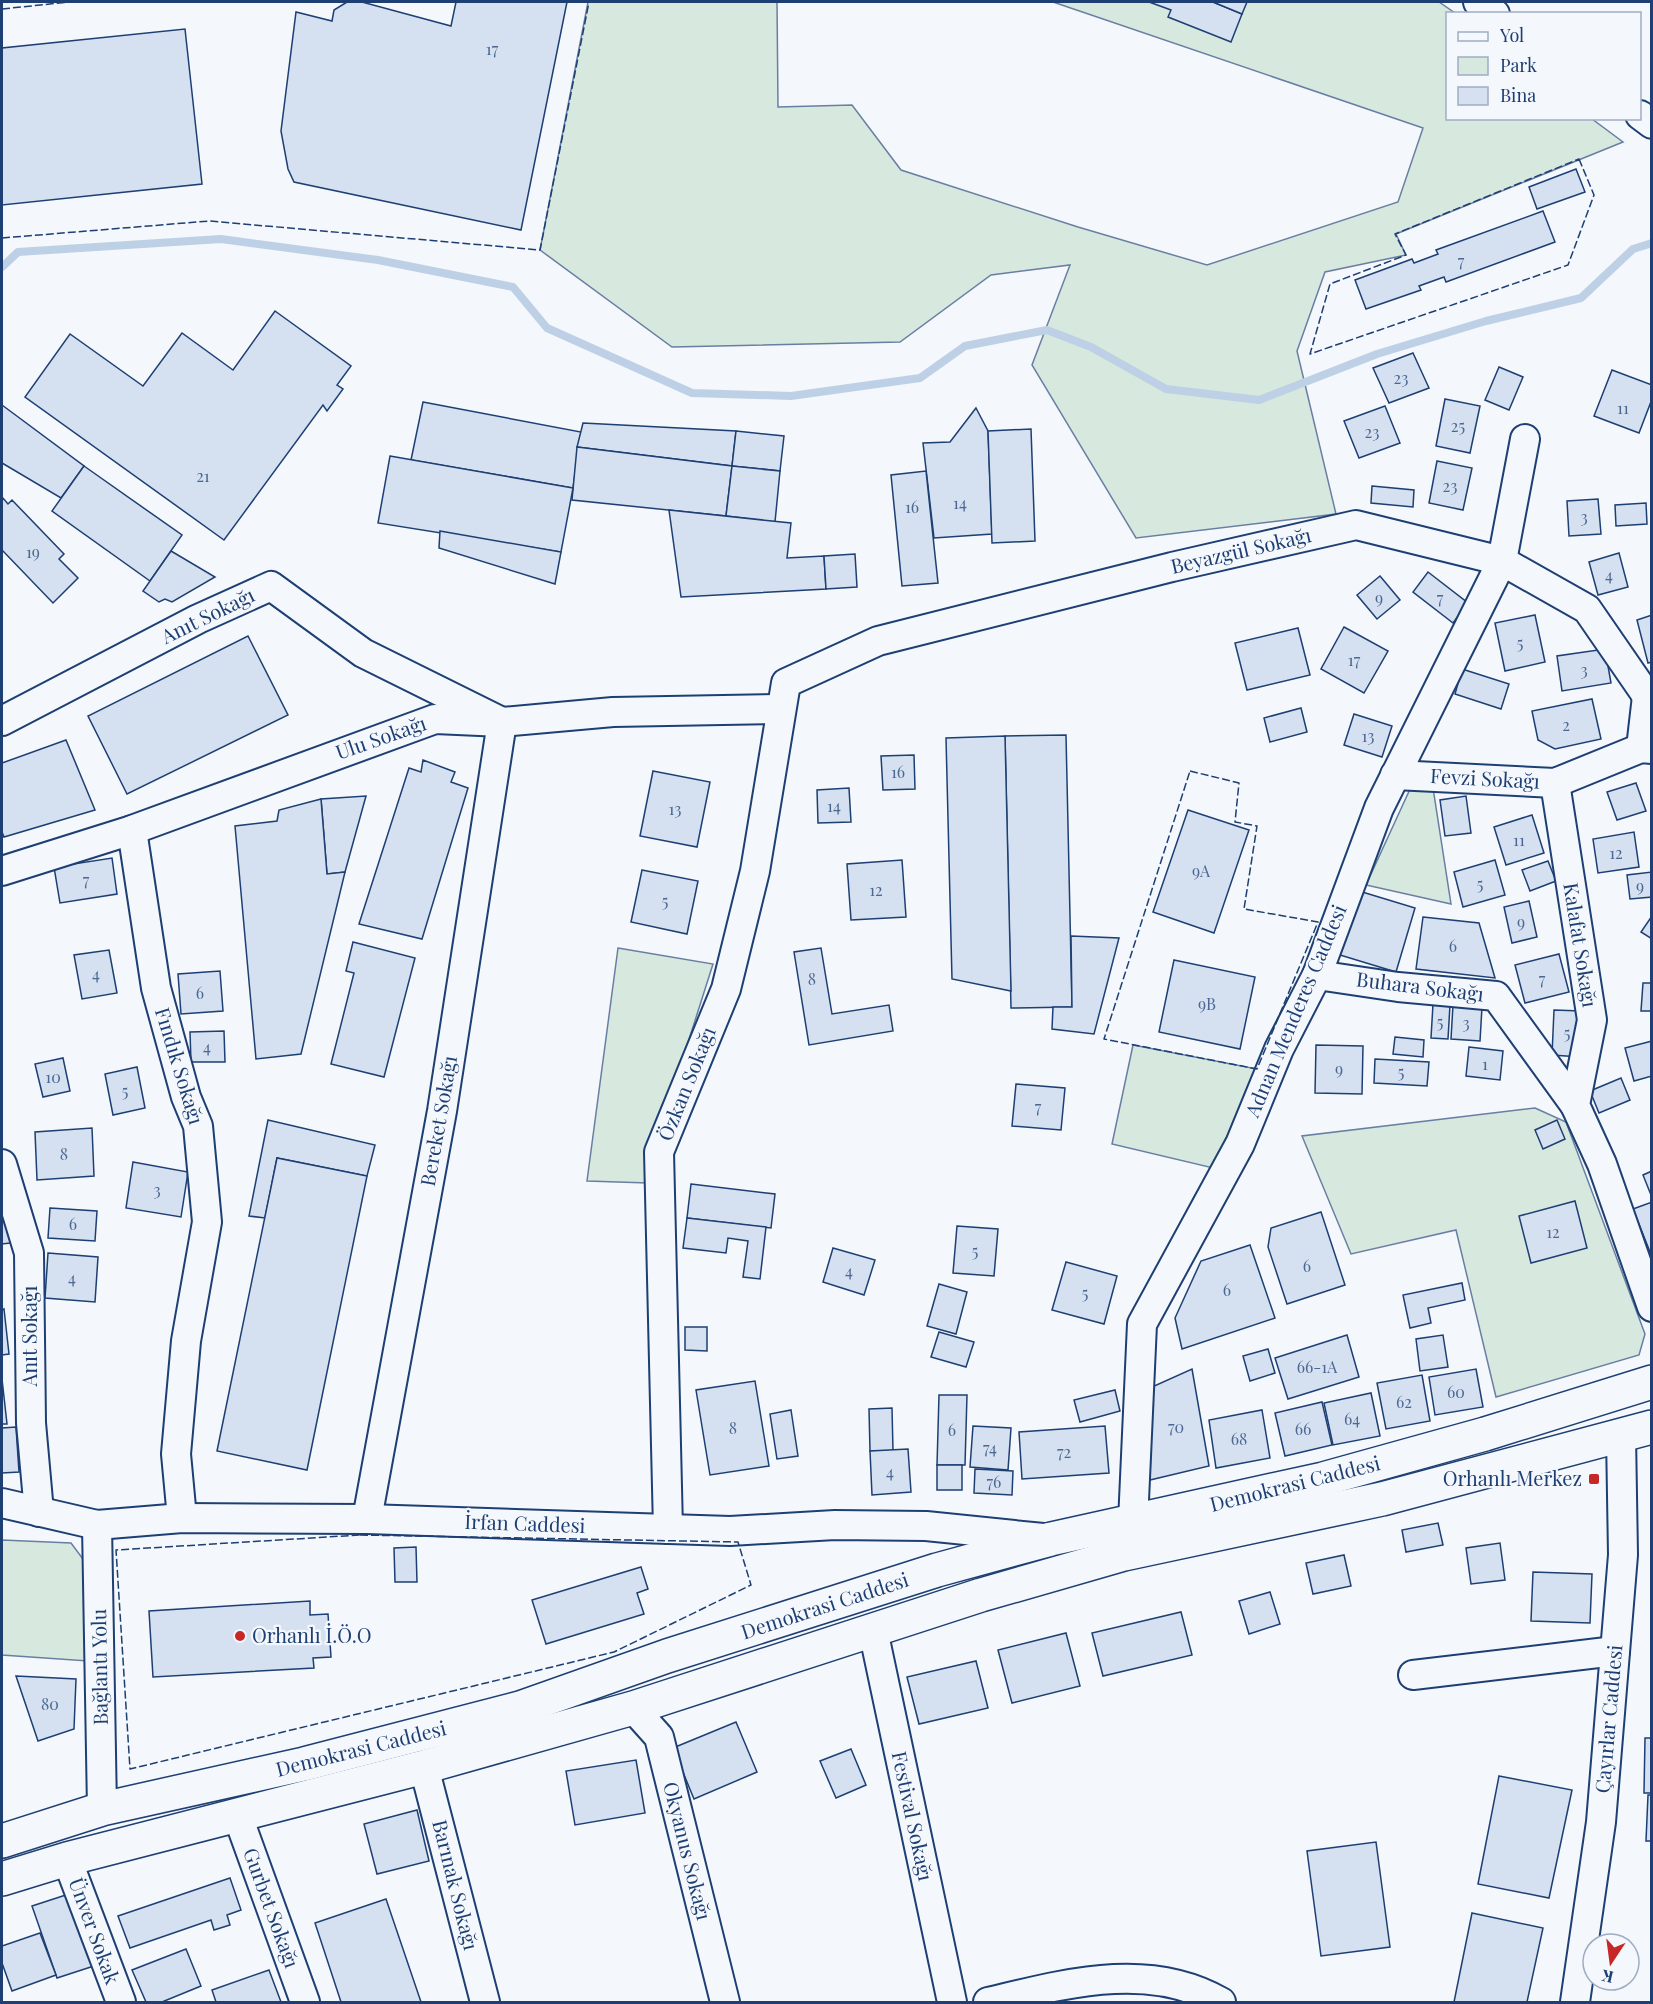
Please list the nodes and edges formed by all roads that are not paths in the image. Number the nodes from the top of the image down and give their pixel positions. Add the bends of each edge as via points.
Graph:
1 (1478, 2) edge
2 (1492, 12) edge
3 (1525, 439) dead end
4 (1502, 561) junction
5 (783, 696) junction
6 (1649, 696) edge
7 (2, 721) edge
8 (502, 722) junction
9 (1646, 748) edge
10 (1395, 775) junction
11 (1555, 783) junction
12 (132, 830) junction
13 (2, 872) edge
14 (1317, 975) junction
15 (1575, 1105) junction
16 (2, 1164) edge
17 (1652, 1307) edge
18 (1652, 1382) edge
19 (1636, 1431) edge
20 (2, 1503) edge
21 (39, 1512) junction
22 (182, 1518) junction
23 (367, 1519) junction
24 (1132, 1522) junction
25 (97, 1525) junction
26 (668, 1529) junction
27 (1051, 1539) junction
28 (873, 1630) junction
29 (1615, 1651) junction
30 (1413, 1675) dead end
31 (633, 1708) junction
32 (424, 1767) junction
33 (102, 1809) junction
34 (237, 1814) junction
35 (2, 1841) edge
36 (67, 1859) junction
37 (2, 1879) edge
38 (121, 2002) edge
39 (305, 2002) edge
40 (485, 2002) edge
41 (725, 2002) edge
42 (952, 2002) edge
43 (988, 2002) edge
44 (1221, 2002) edge
45 (1575, 2002) edge

1 - 2 street
3 - 4 street, Adnan Menderes Caddesi
4 - 5 street, Beyazgül Sokağı via 1356,525 878,641
4 - 6 street, Beyazgül Sokağı via 1587,609
4 - 10 street, Adnan Menderes Caddesi
5 - 8 street, Ulu Sokağı
5 - 26 street, Özkan Sokağı via 755,871 726,989 659,1152
6 - 9 street, Fevzi Sokağı
7 - 8 street, Anıt Sokağı via 271,585 363,652
8 - 12 street, Ulu Sokağı via 435,719
8 - 23 street, Bereket Sokağı via 442,1111
9 - 11 street, Fevzi Sokağı
10 - 11 street, Fevzi Sokağı
10 - 14 street, Adnan Menderes Caddesi
11 - 15 street, Kalafat Sokağı via 1592,1020
12 - 13 street, Ulu Sokağı
12 - 22 street, Fındık Sokağı via 156,988 186,1097 198,1126 207,1222 186,1341 176,1454
14 - 15 street, Buhara Sokağı via 1496,996
14 - 24 street, Adnan Menderes Caddesi via 1279,1049 1240,1144 1142,1324
15 - 17 street via 1602,1164
16 - 21 street, Anıt Sokağı via 29,1253 31,1424
18 - 24 main road, Demokrasi Caddesi via 1323,1479
19 - 28 main road, Demokrasi Caddesi via 1382,1499 1124,1554
19 - 29 street, Çayırlar Caddesi
20 - 21 street, İrfan Caddesi
21 - 25 street, İrfan Caddesi
22 - 23 street, İrfan Caddesi
22 - 25 street, İrfan Caddesi
23 - 26 street, İrfan Caddesi
24 - 27 main road, Demokrasi Caddesi
25 - 33 street, Bağlantı Yolu
26 - 27 street, İrfan Caddesi via 926,1526
27 - 33 main road, Demokrasi Caddesi via 937,1570 679,1652 520,1708 304,1764
28 - 31 main road, Demokrasi Caddesi
28 - 42 street, Festival Sokağı
29 - 30 street
29 - 45 street, Çayırlar Caddesi via 1601,1822
31 - 32 main road, Demokrasi Caddesi
31 - 41 street, Okyanus Sokağı via 659,1737
32 - 34 main road, Demokrasi Caddesi
32 - 40 street, Barınak Sokağı
33 - 35 main road, Demokrasi Caddesi
34 - 36 main road, Demokrasi Caddesi
34 - 39 street, Gurbet Sokağı
36 - 37 main road, Demokrasi Caddesi
36 - 38 street, Ünver Sokak
43 - 44 street via 1066,1983 1126,1977 1184,1987

